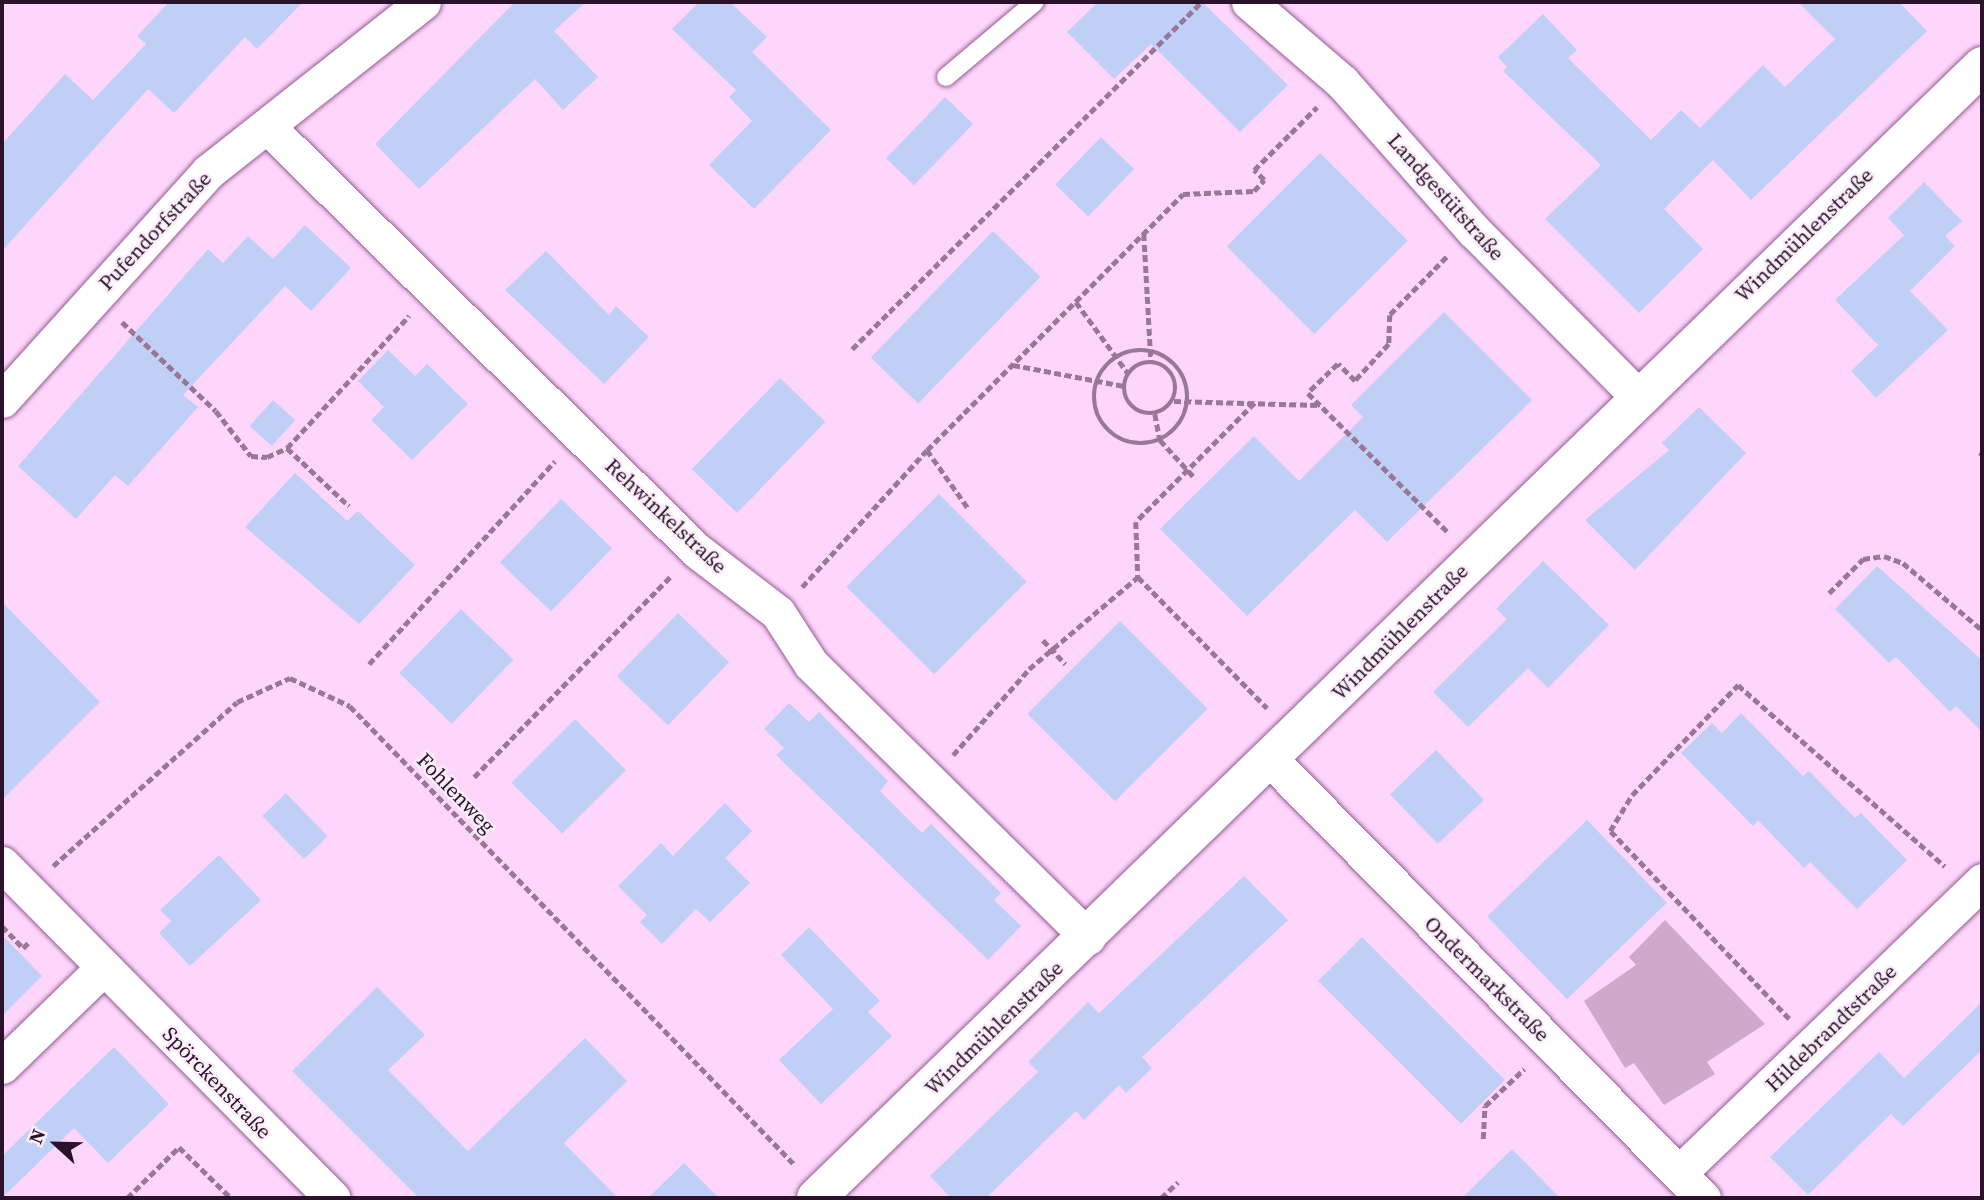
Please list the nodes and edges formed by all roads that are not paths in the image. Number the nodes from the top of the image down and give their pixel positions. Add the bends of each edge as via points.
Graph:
1 (423, 2) edge
2 (1035, 2) edge
3 (1249, 2) edge
4 (1982, 65) edge
5 (946, 77) dead end
6 (269, 128) junction
7 (1638, 397) junction
8 (2, 400) edge
9 (1283, 748) junction
10 (2, 864) edge
11 (1977, 886) edge
12 (1088, 937) junction
13 (104, 967) junction
14 (2, 1066) edge
15 (1679, 1173) junction
16 (819, 1195) edge
17 (332, 1198) edge
18 (1703, 1198) edge

1 - 6 street, Pufendorfstraße
2 - 5 lane
3 - 7 street, Landgestütstraße via 1342,82 1474,231
4 - 7 street, Windmühlenstraße
6 - 8 street, Pufendorfstraße via 208,172
6 - 12 street, Rehwinkelstraße via 696,550 778,613 811,664
7 - 9 street, Windmühlenstraße
9 - 12 street, Windmühlenstraße
9 - 15 street, Ondermarkstraße via 1550,1043
10 - 13 street, Spörckenstraße
11 - 15 street, Hildebrandtstraße
12 - 16 street, Windmühlenstraße
13 - 14 street
13 - 17 street, Spörckenstraße
15 - 18 street, Ondermarkstraße

